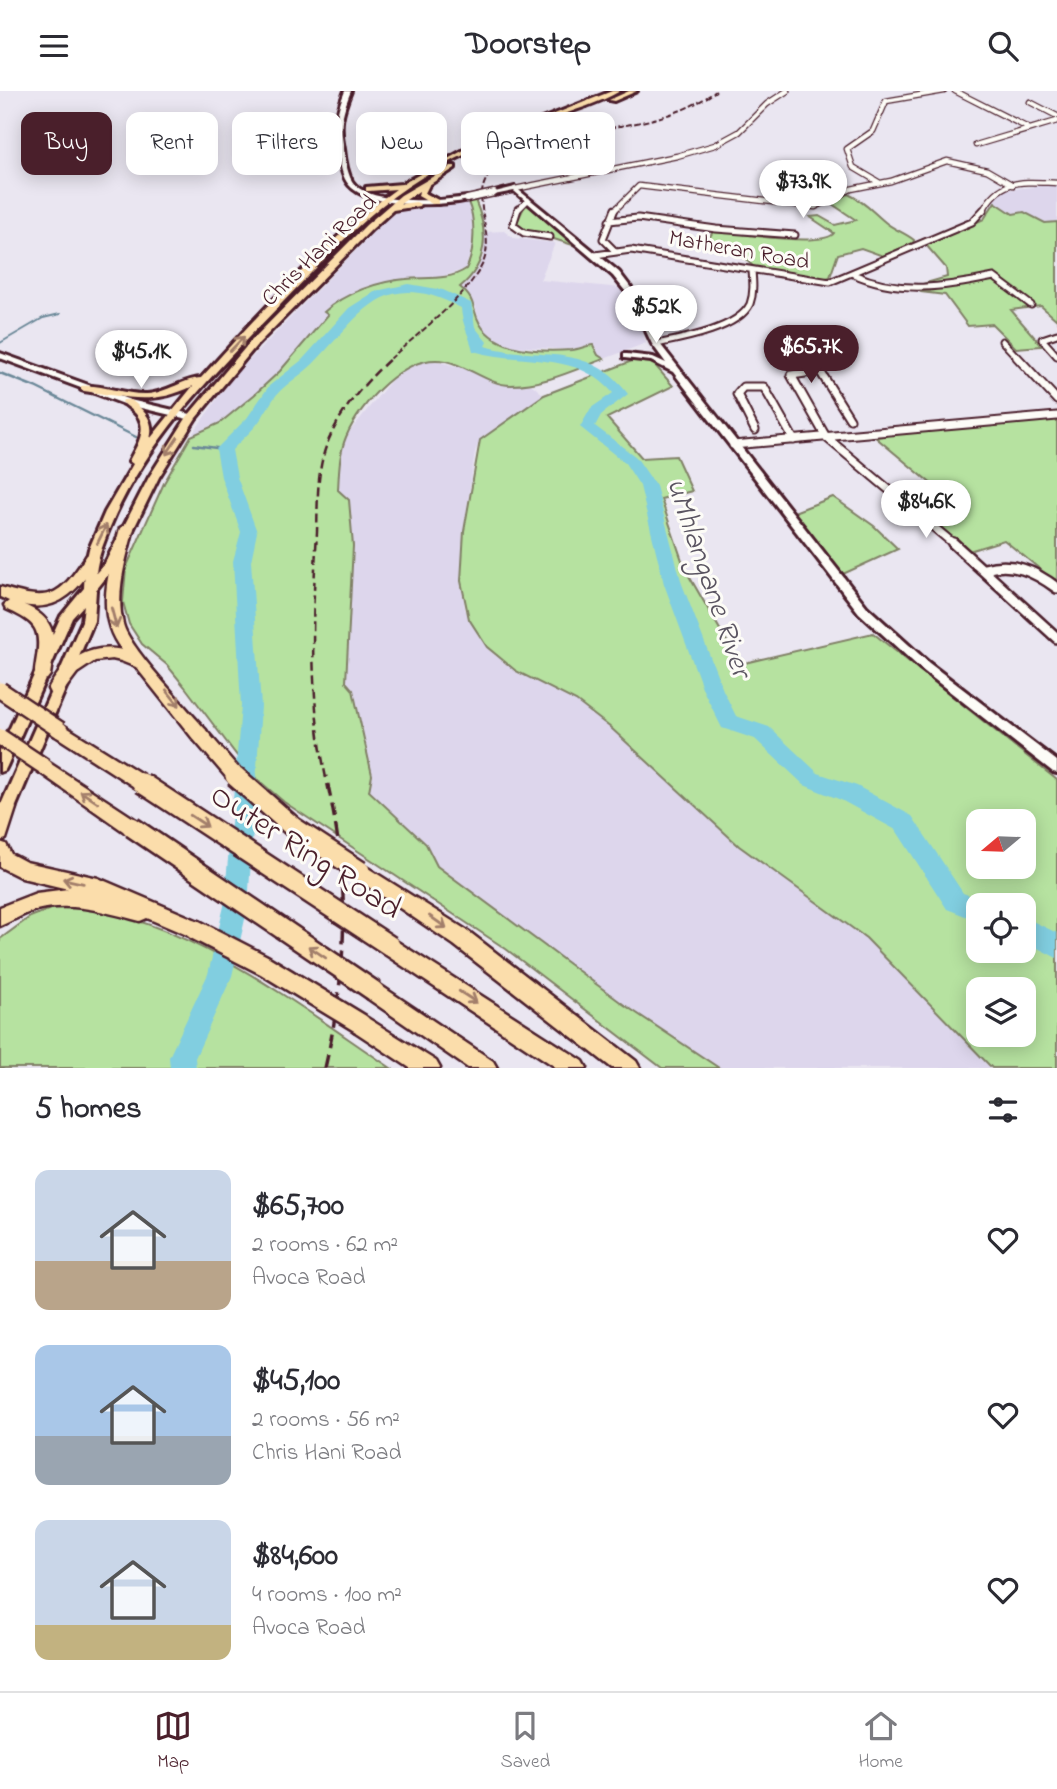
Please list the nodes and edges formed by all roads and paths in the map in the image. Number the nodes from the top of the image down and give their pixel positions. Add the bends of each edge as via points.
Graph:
1 (348, 91) edge
2 (617, 91) edge
3 (634, 91) edge
4 (787, 91) edge
5 (944, 91) edge
6 (955, 91) edge
7 (1030, 102) dead end
8 (1057, 118) edge
9 (1028, 128) junction
10 (976, 145) dead end
11 (427, 183) junction
12 (880, 183) junction
13 (1057, 183) edge
14 (407, 184) junction
15 (1013, 185) junction
16 (515, 189) junction
17 (367, 191) junction
18 (389, 196) junction
19 (402, 199) junction
20 (463, 200) junction
21 (528, 200) junction
22 (435, 202) junction
23 (416, 204) junction
24 (389, 209) junction
25 (362, 218) junction
26 (609, 221) junction
27 (795, 235) dead end
28 (550, 237) dead end
29 (614, 250) junction
30 (595, 255) junction
31 (752, 271) junction
32 (853, 274) junction
33 (1031, 305) dead end
34 (1057, 334) edge
35 (1002, 341) dead end
36 (656, 344) junction
37 (0, 355) edge
38 (627, 356) dead end
39 (1057, 356) edge
40 (676, 371) junction
41 (205, 377) junction
42 (84, 388) junction
43 (1057, 400) edge
44 (127, 402) junction
45 (175, 413) junction
46 (1057, 416) edge
47 (192, 417) junction
48 (850, 419) dead end
49 (755, 430) dead end
50 (826, 437) junction
51 (794, 440) junction
52 (733, 445) junction
53 (129, 481) junction
54 (127, 528) junction
55 (92, 558) junction
56 (984, 569) junction
57 (1057, 588) edge
58 (90, 591) junction
59 (0, 592) edge
60 (0, 600) edge
61 (1057, 638) edge
62 (142, 664) junction
63 (42, 675) junction
64 (57, 689) junction
65 (0, 690) edge
66 (0, 737) edge
67 (0, 767) edge
68 (1057, 768) edge
69 (7, 807) junction
70 (0, 825) edge
71 (0, 833) edge
72 (0, 850) edge
73 (0, 917) edge
74 (187, 926) junction
75 (429, 1068) edge
76 (486, 1068) edge
77 (576, 1068) edge
78 (629, 1068) edge

1 - 17 street via 338,126 345,167 349,182
2 - 14 main road, Chris Hani Road via 474,149
3 - 11 main road, Chris Hani Road via 480,155
4 - 16 street via 739,132 715,145
5 - 12 street via 886,101 873,131 849,147 853,167
6 - 9 street
7 - 8 street
8 - 9 street
9 - 10 street
11 - 19 main road, Chris Hani Road
11 - 22 main road via 421,194
12 - 15 street via 947,161 987,170
12 - 26 street via 851,189 808,208 639,186 629,192
13 - 15 street
14 - 17 main road
14 - 18 main road, Chris Hani Road
15 - 32 street, Matheran Road via 993,193 985,212 972,222
16 - 20 street, bridge
16 - 21 street
17 - 18 street
17 - 25 main road via 372,200
18 - 19 street
18 - 25 main road, Chris Hani Road
19 - 22 street
19 - 23 street
19 - 24 main road, Chris Hani Road
20 - 22 street
20 - 23 street
21 - 28 street via 518,208 513,225 524,233
21 - 30 street
23 - 24 main road
24 - 47 main road, Chris Hani Road via 253,344
41 -> 25 main road, Chris Hani Road
26 - 27 street via 638,218
26 - 29 street via 602,236
29 - 30 street, Matheran Road
29 - 31 street, Matheran Road
30 - 36 street via 634,297
31 - 32 street, Matheran Road via 824,282
31 - 36 street via 752,296 741,316
32 - 33 street via 883,287 921,289 994,277
34 - 39 street via 1042,339
35 - 43 street
36 - 40 street
37 - 42 street
38 - 40 street via 653,359
40 - 52 street
41 - 42 main road via 147,397
41 - 45 main road, Chris Hani Road
42 - 44 street
44 - 45 street
44 - 53 main road via 148,426
45 - 47 street
45 - 53 main road, Chris Hani Road
46 - 50 street
47 -> 54 main road, Chris Hani Road
48 - 50 street via 820,371 792,373
49 - 51 street via 737,394 743,387 759,384
50 - 51 street
50 - 56 street
51 - 52 street
52 - 68 street via 872,619
55 -> 53 main road
54 - 58 main road, Chris Hani Road via 110,565
54 -> 62 highway via 111,610 121,639
55 - 58 main road
55 - 59 highway via 76,583 50,601 26,601
56 - 57 street via 1027,568
56 - 61 street
58 - 63 main road, Chris Hani Road via 67,616
58 - 64 main road via 88,621
60 - 63 highway via 36,615 45,627 48,638
62 - 64 highway via 117,654 94,655 68,670
62 -> 78 highway, bridge via 228,772 277,818 461,938
63 - 67 main road, Chris Hani Road
64 - 69 main road
65 -> 77 highway, Outer Ring Road, bridge
76 -> 66 highway, bridge
69 - 70 main road
69 - 71 highway
74 -> 72 highway via 98,887 22,870 5,860
73 - 74 highway via 29,902 62,895
74 - 75 highway, bridge via 264,965

